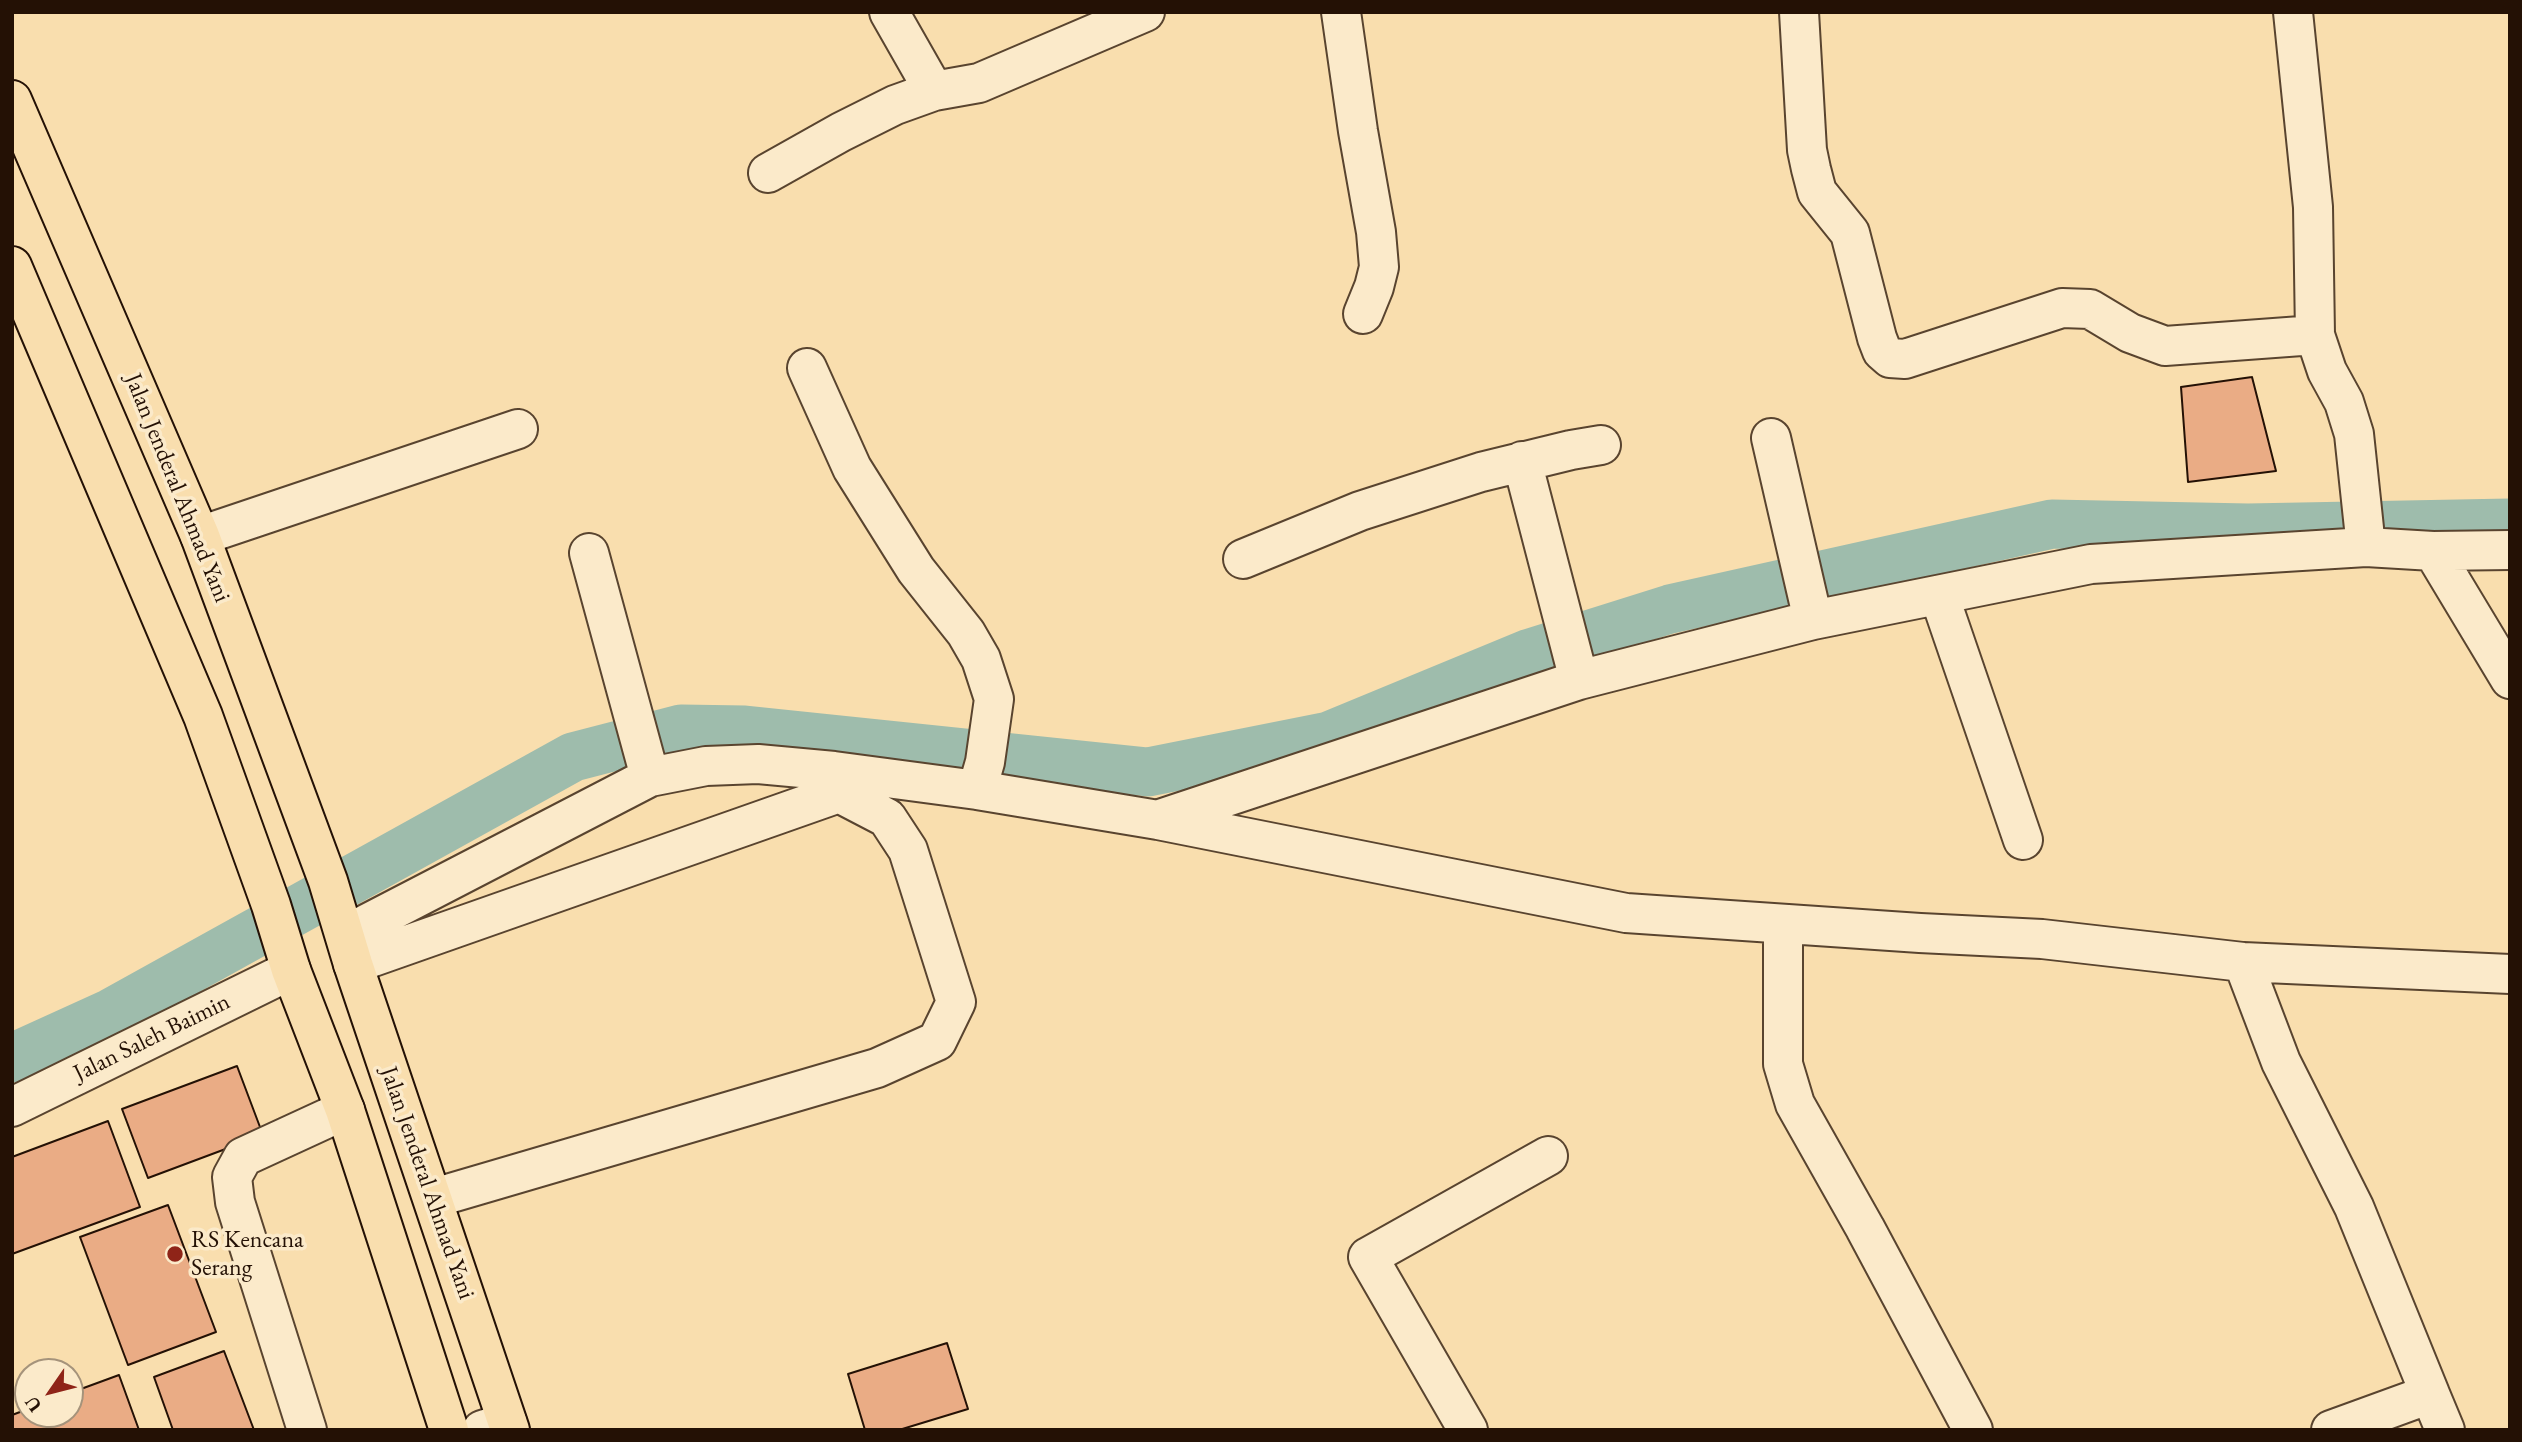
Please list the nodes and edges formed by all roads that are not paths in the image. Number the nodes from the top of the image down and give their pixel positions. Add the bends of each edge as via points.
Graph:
1 (889, 12) edge
2 (1144, 12) edge
3 (1341, 12) edge
4 (1799, 12) edge
5 (2293, 12) edge
6 (934, 90) junction
7 (12, 100) edge
8 (768, 173) dead end
9 (12, 266) edge
10 (1363, 314) dead end
11 (2315, 335) junction
12 (807, 369) dead end
13 (518, 429) dead end
14 (1771, 438) dead end
15 (1601, 445) dead end
16 (1522, 461) junction
17 (200, 536) junction
18 (2366, 540) junction
19 (2510, 550) edge
20 (2433, 551) junction
21 (590, 553) dead end
22 (1243, 559) dead end
23 (1939, 595) junction
24 (1807, 596) junction
25 (1573, 655) junction
26 (2510, 679) edge
27 (648, 767) junction
28 (981, 776) junction
29 (1158, 820) junction
30 (2023, 840) dead end
31 (1783, 924) junction
32 (347, 941) junction
33 (288, 961) junction
34 (2243, 962) junction
35 (2510, 974) edge
36 (12, 1107) edge
37 (345, 1110) junction
38 (1548, 1156) dead end
39 (434, 1198) junction
40 (2430, 1394) junction
41 (500, 1427) edge
42 (307, 1430) edge
43 (449, 1430) edge
44 (1468, 1430) edge
45 (1973, 1430) edge
46 (2331, 1430) edge
47 (2445, 1430) edge

1 - 6 street
2 - 6 street via 979,83
3 - 10 street via 1376,232 1378,267
4 - 11 street via 1807,150 1817,192 1850,233 1877,338 1890,358 1905,359 2062,308 2090,309 2130,333 2165,346
5 - 11 street via 2313,206
6 - 8 street via 895,105
7 - 17 main road, Jalan Jenderal Ahmad Yani
9 - 33 main road via 203,716
11 - 18 street via 2354,434
12 - 28 street via 852,468 916,570 981,659 993,699
13 - 17 street
14 - 24 street
15 - 16 street
16 - 22 street via 1360,511
16 - 25 street
17 - 32 main road, Jalan Jenderal Ahmad Yani
18 - 20 street
18 - 23 street via 2091,564
19 - 20 street
20 - 26 street
21 - 27 street
23 - 24 street
23 - 30 street
24 - 25 street
25 - 29 street
27 - 28 street via 758,764
27 - 32 street
28 - 29 street
29 - 31 street via 1626,913
31 - 34 street via 2042,939
31 - 45 street via 1783,1064 1795,1104
32 - 39 main road, Jalan Jenderal Ahmad Yani
32 - 39 street via 839,793 887,818 908,850 956,1002 937,1041 877,1068
33 - 36 street, Jalan Saleh Baimin
33 - 37 main road
34 - 35 street
34 - 40 street via 2281,1062 2354,1208
37 - 42 street via 243,1157 232,1177 235,1202
37 - 43 main road
38 - 44 street via 1368,1257
39 - 41 main road, Jalan Jenderal Ahmad Yani
40 - 46 street
40 - 47 street

